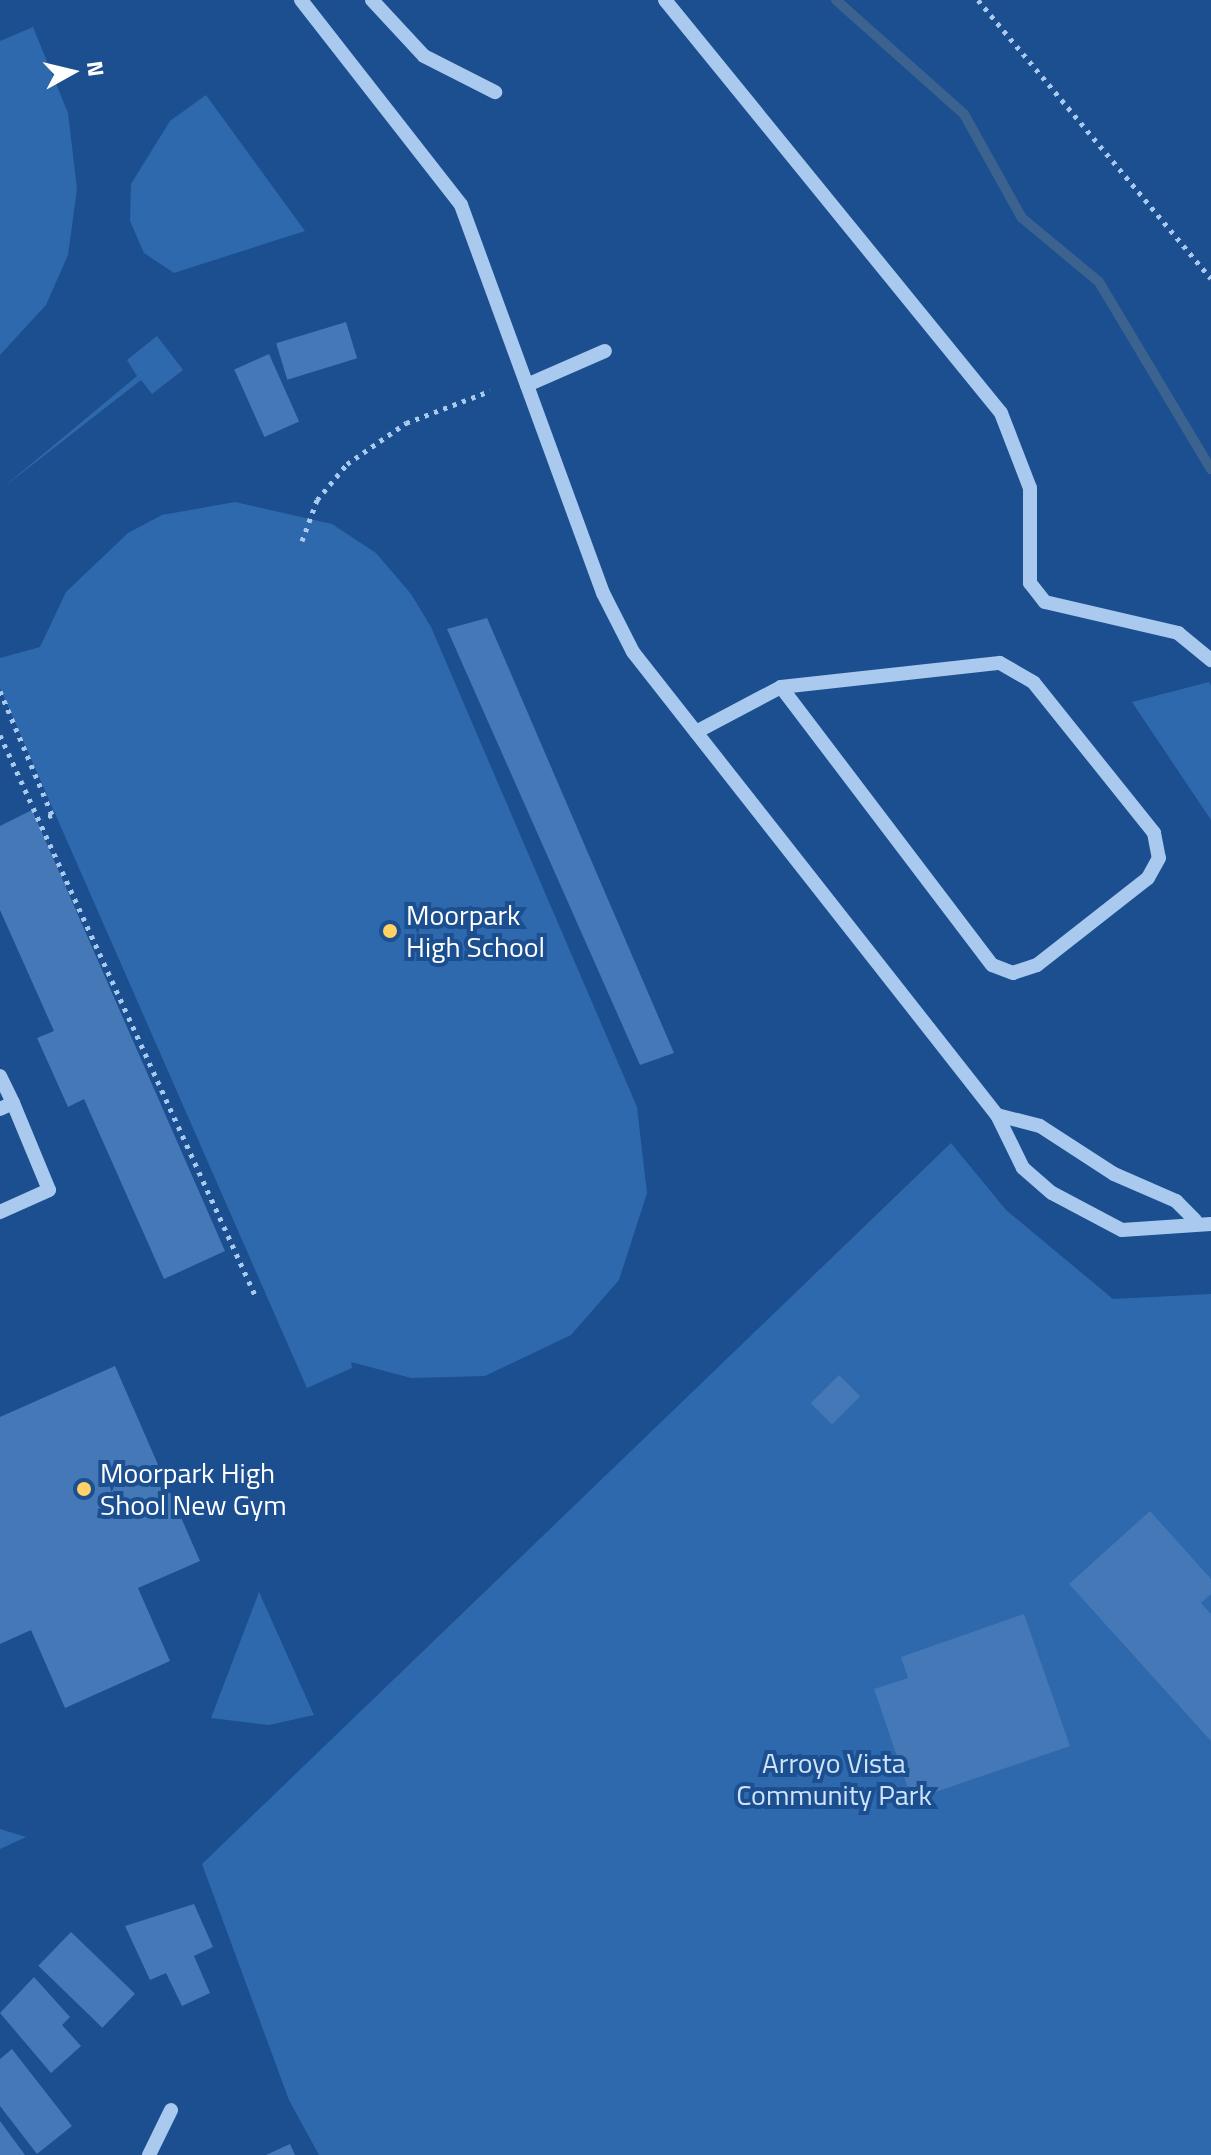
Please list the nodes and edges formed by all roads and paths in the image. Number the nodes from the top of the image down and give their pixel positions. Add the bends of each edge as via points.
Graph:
1 (301, 0) edge
2 (372, 0) edge
3 (665, 0) edge
4 (978, 0) edge
5 (495, 92) dead end
6 (1211, 279) edge
7 (605, 351) dead end
8 (527, 385) junction
9 (490, 391) dead end
10 (302, 541) dead end
11 (1211, 660) edge
12 (781, 687) junction
13 (0, 691) edge
14 (696, 732) junction
15 (0, 735) edge
16 (42, 818) junction
17 (0, 1076) edge
18 (6, 1106) edge
19 (997, 1115) junction
20 (0, 1212) edge
21 (1195, 1220) junction
22 (1211, 1224) edge
23 (255, 1295) dead end
24 (171, 2110) dead end
25 (149, 2155) edge

1 - 8 street via 461,205
2 - 5 street via 424,56 457,79
3 - 11 street via 1001,413 1030,488 1030,583 1045,602 1178,633
4 - 6 path
7 - 8 street
8 - 14 street via 603,593 633,652
9 - 10 path via 406,423 347,464 317,500
12 - 12 street via 961,664 1017,668 1154,833 1159,858 1148,878 1037,965 1013,973 992,965
12 - 14 street
13 - 16 path via 52,815
14 - 19 street
15 - 16 path
16 - 23 path
17 - 18 street
18 - 20 street via 49,1190
19 - 21 street via 1040,1126 1114,1174 1176,1201
19 - 21 street via 1023,1168 1052,1193 1122,1230 1153,1232
21 - 22 street
24 - 25 street

